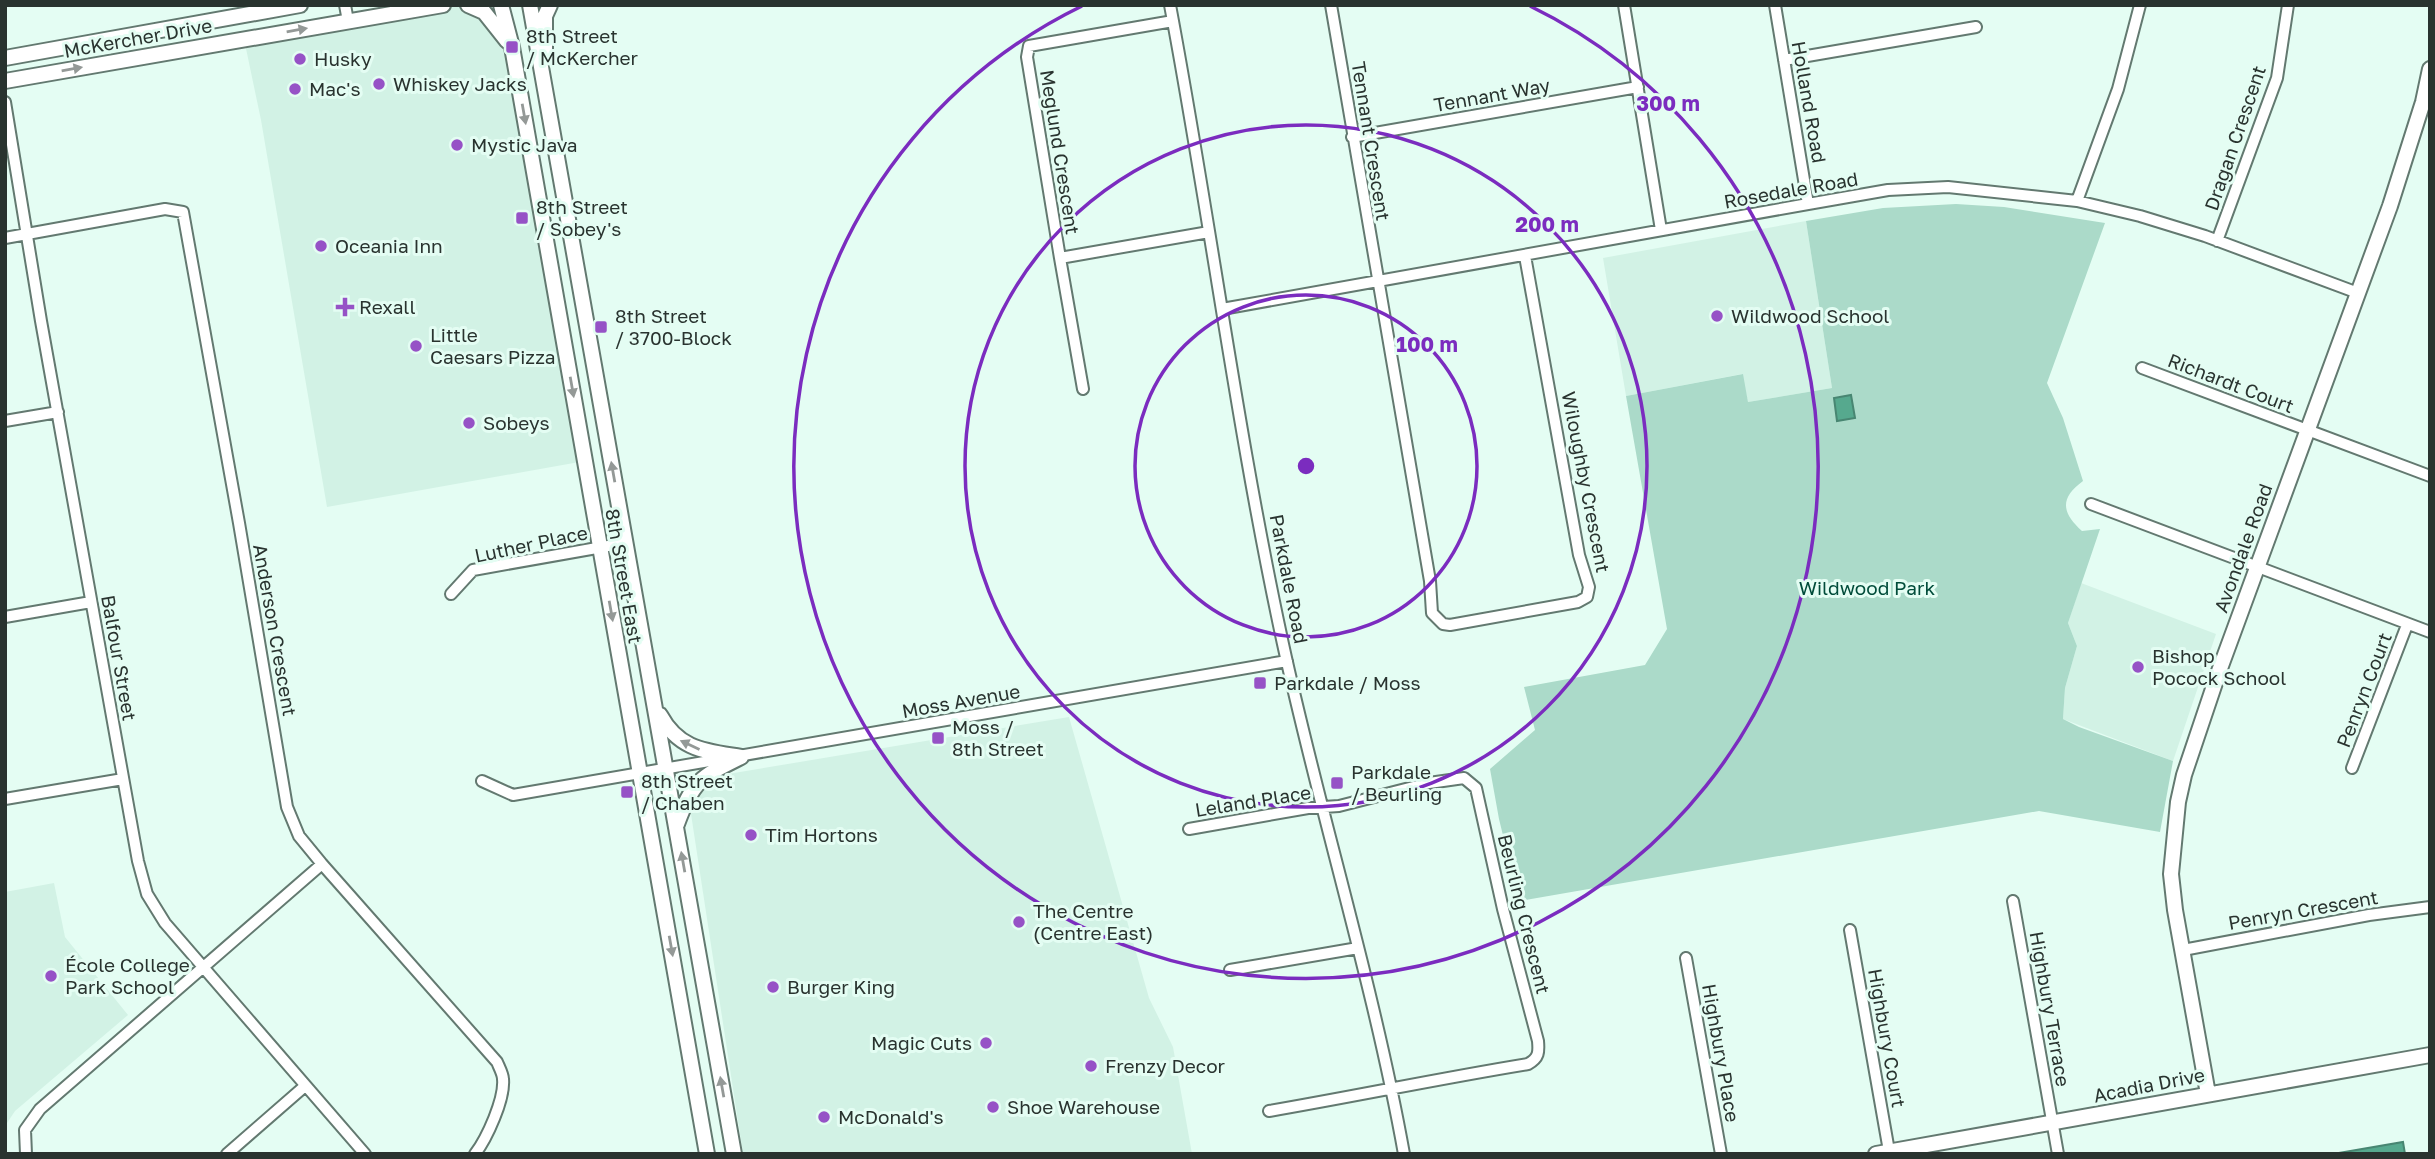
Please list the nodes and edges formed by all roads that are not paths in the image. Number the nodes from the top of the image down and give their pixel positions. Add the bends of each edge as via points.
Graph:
1 (300, 5) edge
2 (345, 5) edge
3 (443, 5) edge
4 (468, 5) edge
5 (501, 5) edge
6 (530, 5) edge
7 (550, 5) edge
8 (1170, 5) edge
9 (1331, 5) edge
10 (1624, 5) edge
11 (1775, 5) edge
12 (2140, 5) edge
13 (2287, 5) edge
14 (348, 20) junction
15 (1173, 21) junction
16 (1976, 27) dead end
17 (512, 47) junction
18 (5, 58) edge
19 (1784, 60) junction
20 (2430, 69) edge
21 (5, 81) edge
22 (1638, 87) junction
23 (545, 90) junction
24 (5, 102) edge
25 (1352, 137) junction
26 (2077, 201) junction
27 (1808, 204) junction
28 (1661, 230) junction
29 (1209, 232) junction
30 (27, 234) junction
31 (5, 238) edge
32 (2217, 241) junction
33 (1525, 256) junction
34 (1060, 258) junction
35 (1377, 282) junction
36 (2358, 293) junction
37 (1222, 309) junction
38 (2142, 368) dead end
39 (1083, 389) dead end
40 (58, 412) junction
41 (5, 421) edge
42 (2308, 432) junction
43 (2430, 476) edge
44 (2091, 504) dead end
45 (625, 543) junction
46 (599, 547) junction
47 (2256, 566) junction
48 (451, 594) dead end
49 (91, 602) junction
50 (5, 617) edge
51 (2407, 625) junction
52 (2430, 632) edge
53 (1287, 660) junction
54 (656, 708) junction
55 (741, 757) junction
56 (2353, 768) dead end
57 (666, 769) junction
58 (640, 773) junction
59 (123, 779) junction
60 (482, 781) dead end
61 (5, 799) edge
62 (1324, 807) junction
63 (676, 825) junction
64 (1189, 830) dead end
65 (322, 864) junction
66 (2013, 901) dead end
67 (2430, 907) edge
68 (1850, 930) dead end
69 (1358, 948) junction
70 (2183, 950) junction
71 (1686, 958) dead end
72 (205, 967) junction
73 (1230, 970) dead end
74 (2430, 1055) edge
75 (305, 1086) junction
76 (1392, 1088) junction
77 (2208, 1094) junction
78 (1269, 1111) dead end
79 (2053, 1123) junction
80 (360, 1151) edge
81 (1882, 1153) edge
82 (26, 1154) edge
83 (227, 1154) edge
84 (474, 1154) edge
85 (707, 1154) edge
86 (734, 1154) edge
87 (1404, 1154) edge
88 (1721, 1154) edge
89 (2058, 1154) edge

1 - 18 main road, McKercher Drive
2 - 14 street
3 - 14 main road, McKercher Drive
4 - 17 main road via 484,12
5 - 17 main road, 8th Street East
6 - 23 main road, 8th Street East
7 - 23 main road via 545,16
8 - 15 street, Parkdale Road
9 - 25 street, Tennant Crescent
10 - 22 street
11 - 19 street, Holland Road
12 - 26 street via 2118,89
13 - 32 street, Dragan Crescent via 2277,78
21 -> 14 main road, McKercher Drive
15 - 29 street, Parkdale Road
15 - 34 street, Meglund Crescent via 1028,46
16 - 19 street
17 -> 46 main road, 8th Street East
19 - 27 street, Holland Road
20 - 36 main road, Avondale Road via 2390,206
22 - 25 street, Tennant Way
22 - 28 street
45 -> 23 main road, 8th Street East
24 - 30 street, Balfour Street
25 - 35 street, Tennant Crescent
26 - 27 street, Rosedale Road via 1948,187 1888,190
26 - 32 street, Rosedale Road
27 - 28 street, Rosedale Road
28 - 33 street, Rosedale Road
29 - 34 street, Meglund Crescent
29 - 37 street, Parkdale Road
30 - 31 street, Anderson Crescent
30 - 40 street, Balfour Street
30 - 65 street, Anderson Crescent via 165,209 183,212 287,807 299,836
32 - 36 street, Rosedale Road
33 - 35 street, Rosedale Road
33 - 35 street, Wiloughby Crescent via 1579,555 1589,587 1587,597 1450,625 1432,613
34 - 39 street
35 - 37 street, Rosedale Road
36 - 42 main road, Avondale Road
37 - 53 street, Parkdale Road
38 - 42 street, Richardt Court
40 - 41 street
40 - 49 street, Balfour Street
42 - 43 street, Richardt Court
42 - 47 main road, Avondale Road
44 - 47 street
45 - 46 street, Luther Place
45 - 54 main road, 8th Street East
46 - 48 street, Luther Place via 473,570
46 -> 58 main road, 8th Street East
47 - 51 street
47 - 70 main road, Avondale Road via 2191,753 2175,817 2171,874
49 - 50 street
49 - 59 street, Balfour Street
51 - 52 street
51 - 56 street, Penryn Court
53 - 55 street, Moss Avenue
53 - 62 street, Parkdale Road
55 -> 54 main road via 684,744
54 - 57 main road, 8th Street East
55 - 57 street, Moss Avenue
55 - 63 main road via 696,784
57 - 58 street, Moss Avenue
57 - 63 main road, 8th Street East
58 - 60 street, Moss Avenue via 513,795
58 -> 85 main road, 8th Street East
59 - 61 street
59 - 72 street, Balfour Street via 147,894 165,923
62 - 64 street, Leland Place
62 - 69 street, Parkdale Road
62 - 76 street, Beurling Crescent via 1464,778 1476,788 1538,1041 1539,1054 1528,1064
86 -> 63 main road, 8th Street East
65 - 72 street
65 - 84 street, Anderson Crescent via 497,1062 503,1078 501,1097
66 - 79 street, Highbury Terrace
67 - 70 street, Penryn Crescent
68 - 81 street, Highbury Court
69 - 73 street
69 - 76 street, Parkdale Road
70 - 77 main road, Avondale Road
71 - 88 street, Highbury Place
72 - 75 street, Balfour Street
72 - 82 street via 40,1109 25,1130
74 - 77 main road, Acadia Drive
75 - 80 street, Balfour Street
75 - 83 street
76 - 78 street
76 - 87 street, Parkdale Road
77 - 79 main road, Acadia Drive
79 - 81 main road, Acadia Drive
79 - 89 street, Highbury Terrace

